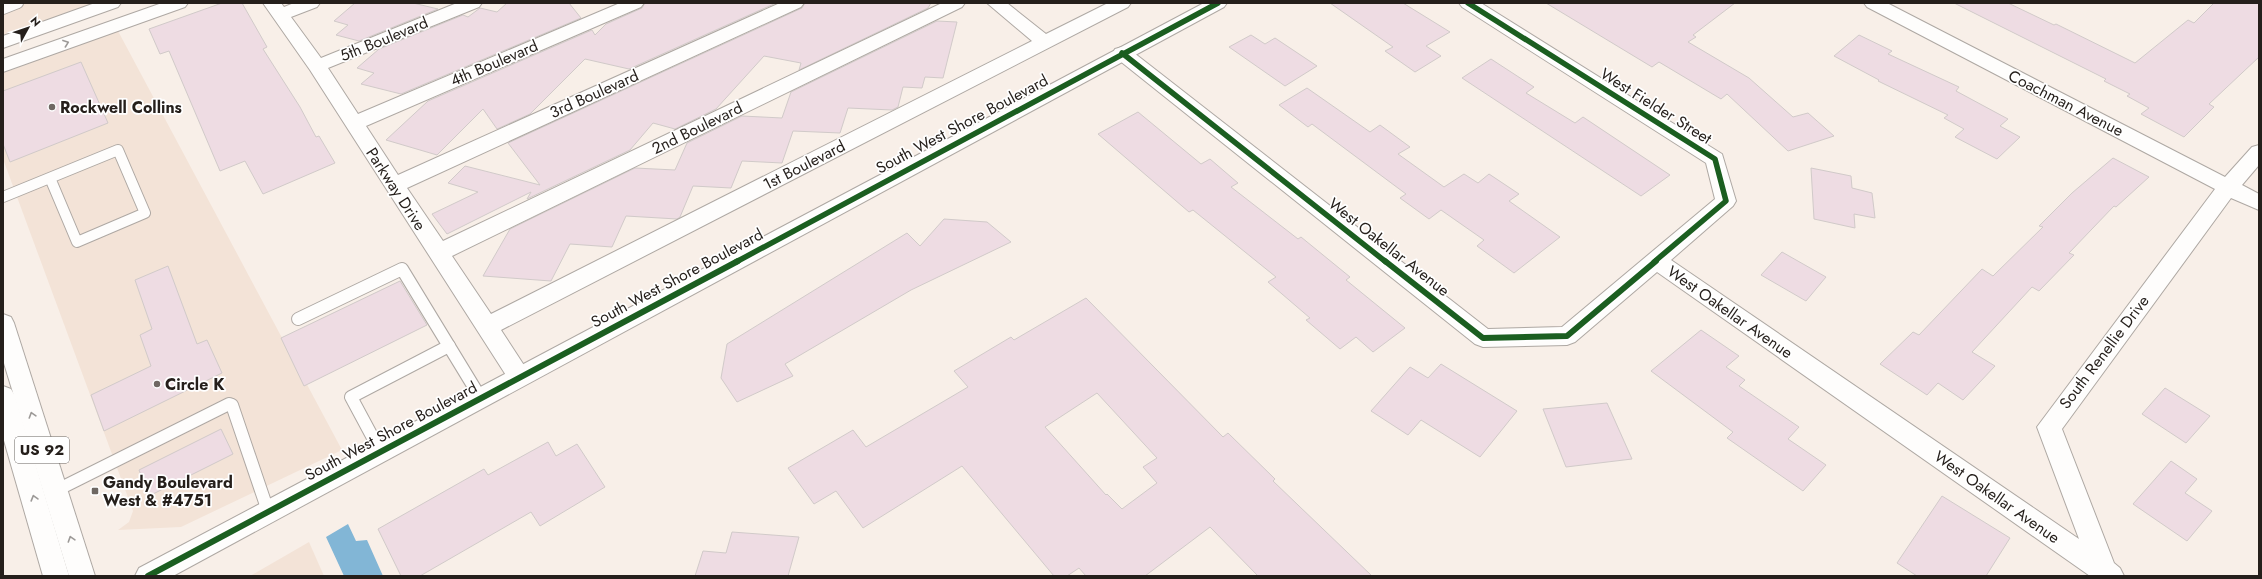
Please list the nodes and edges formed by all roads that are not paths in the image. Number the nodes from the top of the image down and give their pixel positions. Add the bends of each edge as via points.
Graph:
1 (18, 3) edge
2 (112, 3) edge
3 (179, 3) edge
4 (311, 3) edge
5 (473, 3) edge
6 (635, 3) edge
7 (795, 3) edge
8 (956, 3) edge
9 (996, 3) edge
10 (1122, 3) edge
11 (1218, 3) edge
12 (1468, 3) edge
13 (1873, 3) edge
14 (3, 9) edge
15 (140, 9) edge
16 (277, 9) edge
17 (3, 42) edge
18 (1044, 42) junction
19 (1122, 53) junction
20 (3, 66) edge
21 (317, 66) junction
22 (353, 124) junction
23 (2259, 152) edge
24 (50, 178) junction
25 (394, 185) junction
26 (2228, 187) junction
27 (3, 197) edge
28 (2259, 203) edge
29 (438, 253) junction
30 (1657, 261) junction
31 (298, 319) dead end
32 (3, 323) edge
33 (486, 327) junction
34 (449, 346) junction
35 (519, 376) junction
36 (3, 396) edge
37 (480, 397) junction
38 (380, 451) junction
39 (55, 490) junction
40 (268, 512) junction
41 (2105, 574) edge
42 (56, 576) edge
43 (82, 576) edge
44 (148, 576) edge

1 - 14 lane
2 - 17 main road
3 - 15 main road
4 - 16 main road
5 - 21 main road, 5th Boulevard
6 - 22 main road, 4th Boulevard
7 - 25 main road, 3rd Boulevard
8 - 29 main road, 2nd Boulevard
9 - 18 main road
10 - 18 main road, 1st Boulevard
11 - 19 main road, South West Shore Boulevard
12 - 30 main road, West Fielder Street via 1715,159 1726,201
13 - 26 main road, Coachman Avenue
20 -> 15 main road
16 - 21 main road, Parkway Drive
18 - 33 main road, 1st Boulevard
19 - 30 main road, West Oakellar Avenue via 1483,338 1567,336
19 - 35 main road, South West Shore Boulevard
21 - 22 main road, Parkway Drive
22 - 25 main road, Parkway Drive
23 - 26 main road, South Renellie Drive
24 - 24 lane via 118,150 145,213 77,242
24 - 27 lane
25 - 29 main road, Parkway Drive
26 - 28 main road, Coachman Avenue
26 - 41 main road, South Renellie Drive via 2049,427
29 - 33 main road, Parkway Drive
30 - 41 main road, West Oakellar Avenue
31 - 34 lane via 402,269
39 -> 32 main road, US 92
33 - 35 main road, Parkway Drive
34 - 37 lane
34 - 38 lane via 351,397
35 - 37 main road, South West Shore Boulevard
42 -> 36 main road
37 - 38 main road, South West Shore Boulevard
38 - 40 main road, South West Shore Boulevard
39 - 40 lane via 229,404 232,405
43 -> 39 main road, US 92
40 - 44 main road, South West Shore Boulevard

